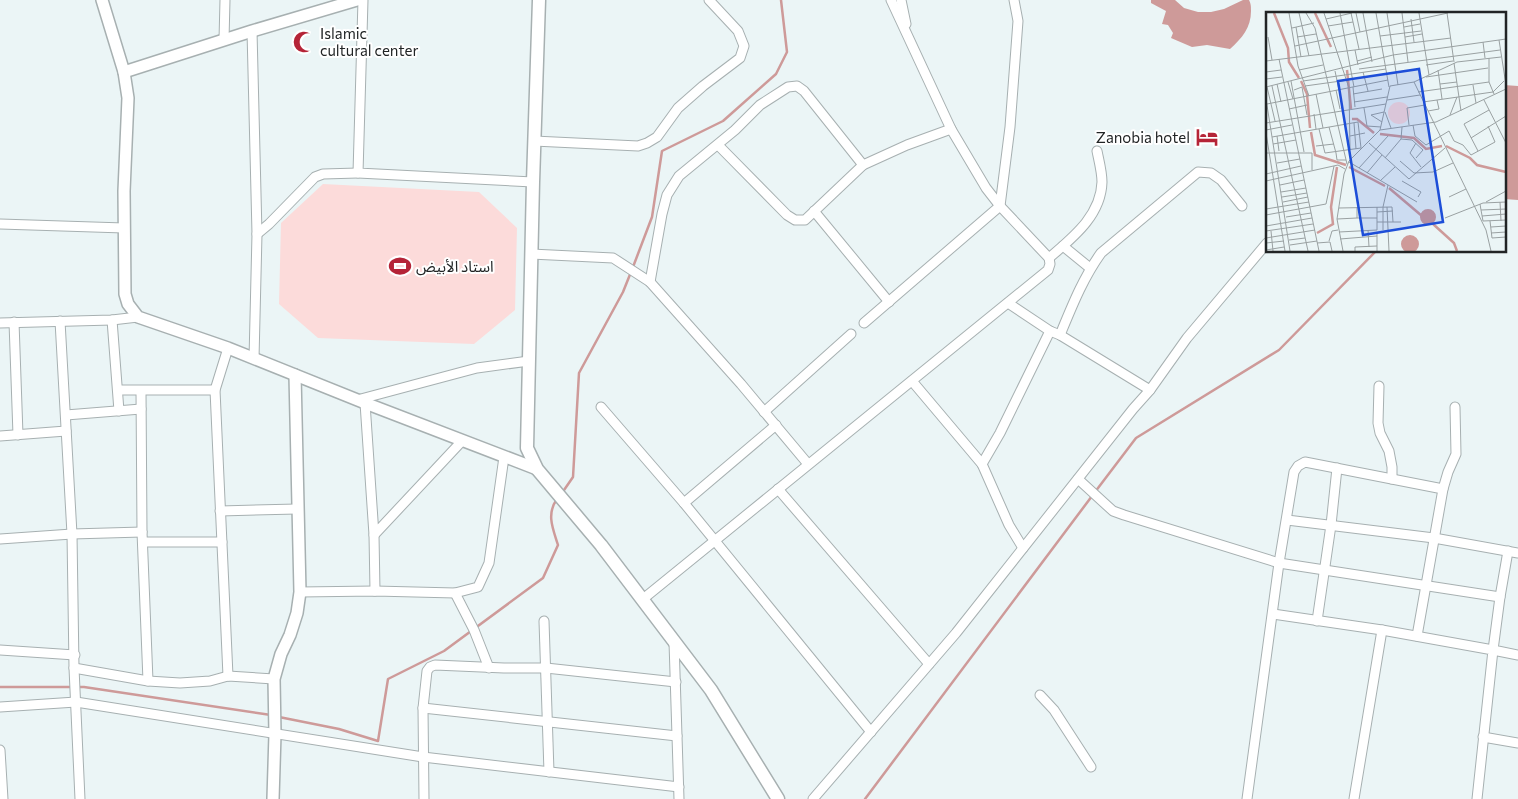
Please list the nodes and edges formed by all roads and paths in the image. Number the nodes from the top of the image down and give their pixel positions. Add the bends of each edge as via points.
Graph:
1 (102, 0) edge
2 (225, 0) edge
3 (357, 0) edge
4 (363, 0) edge
5 (539, 0) edge
6 (708, 0) edge
7 (891, 0) edge
8 (901, 0) edge
9 (1014, 0) edge
10 (326, 4) edge
11 (252, 31) junction
12 (909, 39) junction
13 (224, 40) junction
14 (124, 72) junction
15 (951, 129) junction
16 (534, 142) junction
17 (718, 145) junction
18 (1097, 151) dead end
19 (863, 165) junction
20 (358, 173) junction
21 (532, 182) junction
22 (1000, 206) junction
23 (1242, 206) dead end
24 (814, 211) junction
25 (0, 224) edge
26 (124, 228) junction
27 (256, 234) junction
28 (1266, 244) edge
29 (1063, 246) junction
30 (531, 254) junction
31 (1049, 258) junction
32 (1090, 268) junction
33 (650, 282) junction
34 (889, 302) junction
35 (1008, 303) junction
36 (138, 317) junction
37 (112, 320) junction
38 (60, 321) junction
39 (0, 322) edge
40 (14, 322) junction
41 (864, 323) dead end
42 (1050, 331) junction
43 (851, 334) dead end
44 (1060, 335) junction
45 (228, 348) junction
46 (254, 359) junction
47 (529, 361) junction
48 (294, 374) junction
49 (912, 380) junction
50 (1380, 386) dead end
51 (118, 390) junction
52 (215, 390) junction
53 (1150, 390) junction
54 (141, 391) junction
55 (361, 402) junction
56 (600, 406) dead end
57 (1455, 407) dead end
58 (141, 409) junction
59 (119, 411) junction
60 (764, 412) junction
61 (66, 416) junction
62 (776, 425) junction
63 (66, 431) junction
64 (18, 434) junction
65 (0, 436) edge
66 (462, 441) junction
67 (504, 457) junction
68 (808, 464) junction
69 (982, 464) junction
70 (1337, 468) junction
71 (537, 469) junction
72 (1078, 479) junction
73 (1392, 479) junction
74 (1443, 488) junction
75 (778, 489) junction
76 (684, 503) junction
77 (297, 509) junction
78 (220, 511) junction
79 (1287, 520) junction
80 (1331, 525) junction
81 (142, 532) junction
82 (72, 534) junction
83 (374, 534) junction
84 (1434, 538) junction
85 (0, 539) edge
86 (714, 541) junction
87 (142, 542) junction
88 (222, 542) junction
89 (1023, 548) junction
90 (1508, 551) junction
91 (1518, 553) edge
92 (1280, 563) junction
93 (1325, 570) junction
94 (1425, 584) junction
95 (376, 591) junction
96 (300, 592) junction
97 (455, 593) junction
98 (1500, 597) junction
99 (643, 599) junction
100 (1273, 614) junction
101 (544, 621) dead end
102 (1317, 621) junction
103 (1382, 630) junction
104 (1417, 636) junction
105 (674, 640) junction
106 (0, 650) edge
107 (1494, 650) junction
108 (75, 655) junction
109 (1518, 655) edge
110 (929, 664) junction
111 (489, 668) junction
112 (546, 668) junction
113 (75, 671) junction
114 (228, 676) junction
115 (274, 679) junction
116 (148, 681) junction
117 (676, 682) junction
118 (1040, 695) dead end
119 (76, 702) junction
120 (0, 707) edge
121 (423, 708) junction
122 (548, 721) junction
123 (275, 732) junction
124 (871, 732) junction
125 (677, 736) junction
126 (1483, 737) junction
127 (1518, 743) edge
128 (0, 750) edge
129 (423, 757) junction
130 (1092, 767) dead end
131 (549, 772) junction
132 (679, 787) junction
133 (3, 799) edge
134 (80, 799) edge
135 (273, 799) edge
136 (424, 799) edge
137 (679, 799) edge
138 (778, 799) edge
139 (814, 799) edge
140 (1248, 799) edge
141 (1354, 799) edge
142 (1477, 799) edge

1 - 14 street
2 - 13 street
3 - 10 street
4 - 20 street
5 - 16 main road
6 - 16 street via 738,31 744,46 740,58 678,108 657,137 638,146
7 - 12 street
8 - 12 street
9 - 22 street via 1018,21
10 - 11 street
11 - 13 street
11 - 27 street
12 - 15 street
13 - 14 street
14 - 26 street via 128,98
15 - 19 street
15 - 22 street
16 - 21 main road
17 - 19 street via 760,105 788,87 797,86
17 - 24 street via 787,215 795,220 804,220
17 - 33 street via 679,176 667,195
18 - 29 street via 1102,183 1097,204 1076,236
19 - 24 street
20 - 21 street
20 - 27 street via 315,177
21 - 30 main road
22 - 31 street
22 - 34 street
23 - 32 street via 1222,180 1211,173 1198,172 1102,252
24 - 34 street
25 - 26 street
26 - 36 street via 125,294
27 - 46 street
28 - 53 street via 1187,338
29 - 31 street
29 - 32 street
30 - 33 street via 613,258
30 - 47 main road
31 - 35 street via 1048,270
32 - 44 street
33 - 60 street
34 - 41 street
35 - 42 street
35 - 49 street
36 - 37 street
36 - 45 street
37 - 38 street
37 - 51 street
38 - 40 street
38 - 61 street
39 - 40 street
40 - 64 street
42 - 44 street
42 - 69 street
43 - 60 street
44 - 53 street
45 - 46 street
45 - 52 street
46 - 48 street
47 - 55 street via 477,368
47 - 71 main road via 527,448
48 - 55 street
48 - 77 street
49 - 68 street
49 - 69 street
50 - 73 street via 1380,432 1389,452
51 - 54 street
51 - 59 street
52 - 54 street
52 - 78 street
53 - 72 street
54 - 58 street
55 - 66 street
55 - 83 street
56 - 76 street
57 - 74 street via 1456,454
58 - 59 street
58 - 81 street
59 - 61 street
60 - 62 street
61 - 63 street
62 - 68 street
62 - 76 street
63 - 64 street
63 - 82 street
64 - 65 street
66 - 67 street
66 - 83 street
67 - 71 street
67 - 97 street via 489,563 478,586
68 - 75 street
69 - 89 street
70 - 73 street
70 - 79 street via 1305,462 1298,466 1294,472
70 - 80 street
71 - 99 main road
72 - 89 street
72 - 92 street via 1113,510 1124,515
73 - 74 street
74 - 84 street
75 - 86 street
75 - 110 street
76 - 86 street
77 - 78 street
77 - 96 street
78 - 88 street
79 - 80 street
79 - 92 street
80 - 84 street
80 - 93 street
81 - 82 street
81 - 87 street
82 - 85 street
82 - 108 street
83 - 95 street
84 - 90 street
84 - 94 street
86 - 99 street
86 - 124 street
87 - 88 street
87 - 116 street
88 - 114 street
89 - 110 street
90 - 91 street
90 - 98 street
92 - 93 street
92 - 100 street
93 - 94 street
93 - 102 street
94 - 98 street
94 - 104 street
95 - 96 street
95 - 97 street
96 - 115 street via 297,613
97 - 111 street
98 - 107 street
99 - 105 main road
100 - 102 street
100 - 140 street
101 - 112 street
102 - 103 street
103 - 104 street
103 - 141 street
104 - 107 street
105 - 117 street
105 - 138 main road via 711,690
106 - 108 street
107 - 109 street
107 - 126 street
108 - 113 street
110 - 124 street
111 - 112 street
111 - 121 street via 430,667
112 - 117 street
112 - 122 street
113 - 116 street
113 - 119 street
114 - 115 street
114 - 116 street via 195,682
115 - 123 street
117 - 125 street
118 - 130 street via 1054,710
119 - 120 street
119 - 123 street
119 - 134 street
121 - 122 street
121 - 129 street
122 - 125 street
122 - 131 street
123 - 129 street
123 - 135 street
124 - 139 street
125 - 132 street
126 - 127 street
126 - 142 street
128 - 133 street
129 - 131 street
129 - 136 street
131 - 132 street
132 - 137 street

